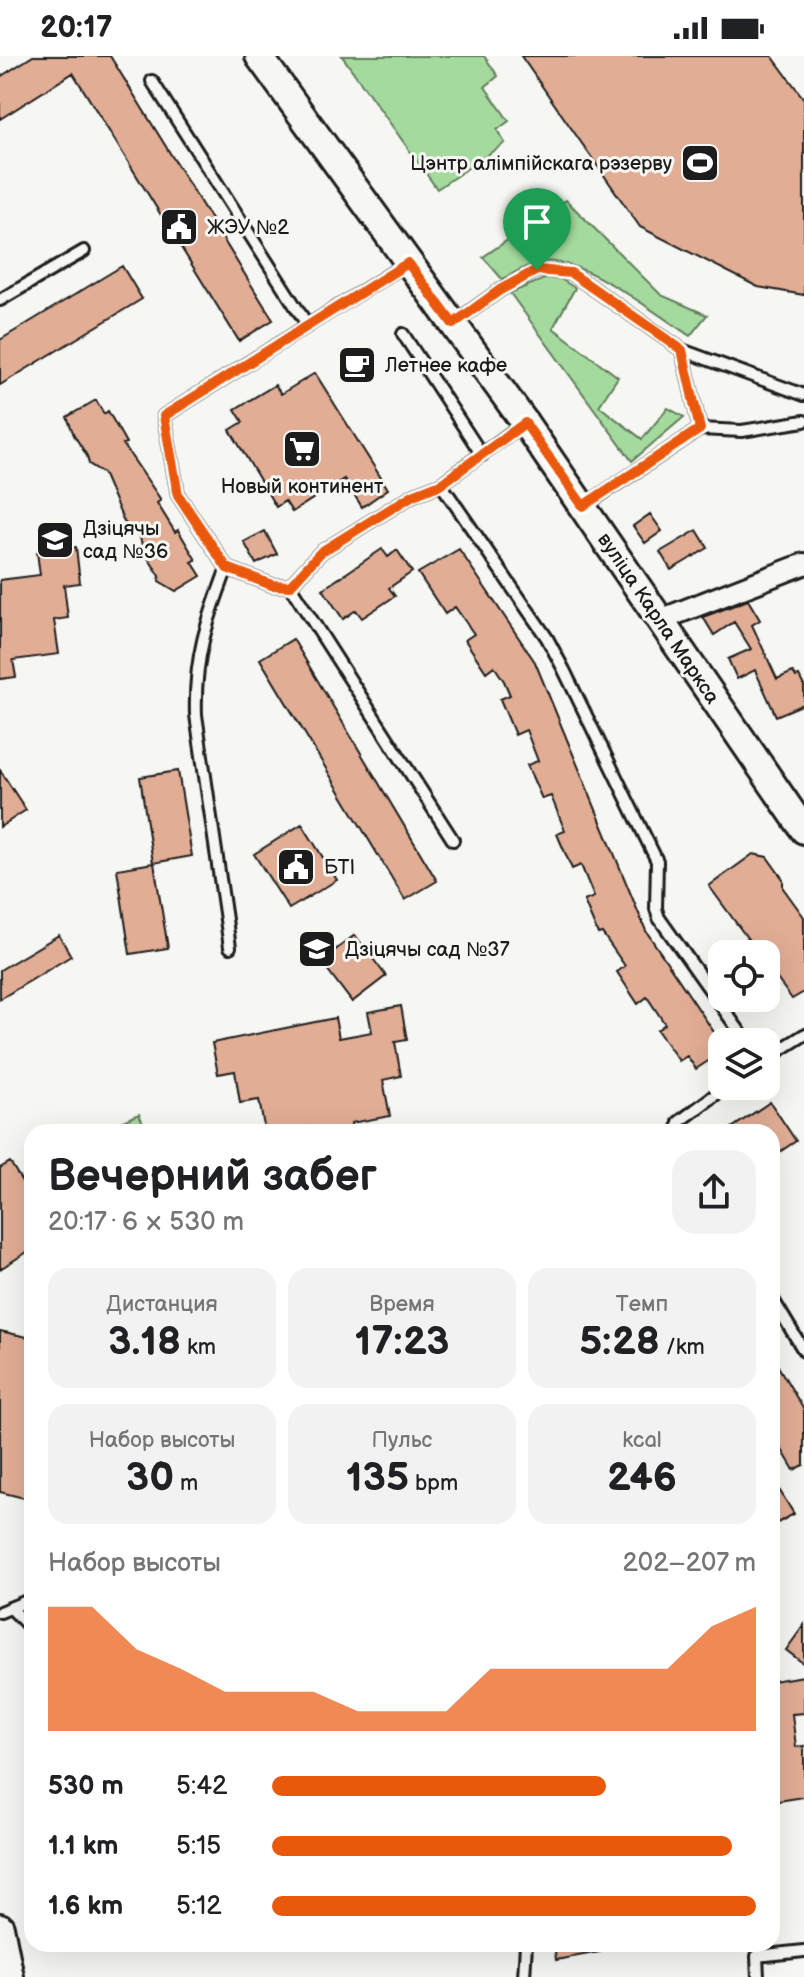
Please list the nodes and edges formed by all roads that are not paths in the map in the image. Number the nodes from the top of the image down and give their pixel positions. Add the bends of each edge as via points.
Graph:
1 (259, 56) edge
2 (152, 81) dead end
3 (84, 251) dead end
4 (408, 263) junction
5 (0, 300) edge
6 (453, 324) junction
7 (308, 326) junction
8 (403, 334) dead end
9 (682, 350) junction
10 (804, 395) edge
11 (804, 421) edge
12 (525, 423) junction
13 (700, 429) junction
14 (482, 455) junction
15 (441, 484) junction
16 (583, 506) junction
17 (804, 564) edge
18 (227, 568) junction
19 (290, 586) junction
20 (660, 620) junction
21 (804, 830) edge
22 (453, 840) dead end
23 (230, 947) dead end
24 (737, 1028) edge
25 (804, 1035) edge
26 (780, 1050) edge
27 (708, 1100) edge
28 (679, 1124) edge
29 (780, 1311) edge
30 (804, 1351) edge
31 (24, 1603) edge
32 (12, 1609) junction
33 (0, 1612) edge
34 (24, 1622) edge
35 (0, 1927) edge
36 (804, 1951) edge
37 (526, 1952) edge
38 (10, 1977) edge
39 (524, 1977) edge
40 (758, 1977) edge

1 - 4 main road, вуліца Карла Маркса
2 - 7 lane
3 - 5 lane
4 - 6 main road, вуліца Карла Маркса
4 - 7 lane
6 - 9 lane via 537,270 571,273
6 - 12 main road, вуліца Карла Маркса
7 - 18 lane via 164,416 178,495
8 - 14 lane
9 - 10 lane
9 - 13 lane
11 - 13 lane via 742,431
12 - 14 lane
12 - 16 main road, вуліца Карла Маркса
13 - 16 lane
14 - 15 lane
15 - 19 lane via 413,495 321,552
15 - 24 lane via 547,638 657,861 659,918
16 - 20 main road, вуліца Карла Маркса
17 - 20 street
18 - 19 lane
18 - 23 lane via 202,635 195,681
19 - 22 lane
20 - 21 main road, вуліца Карла Маркса
25 - 26 lane
27 - 28 lane
29 - 30 lane
31 - 32 lane
32 - 33 lane
32 - 34 lane
35 - 38 main road
36 - 40 lane via 757,1956
37 - 39 lane

